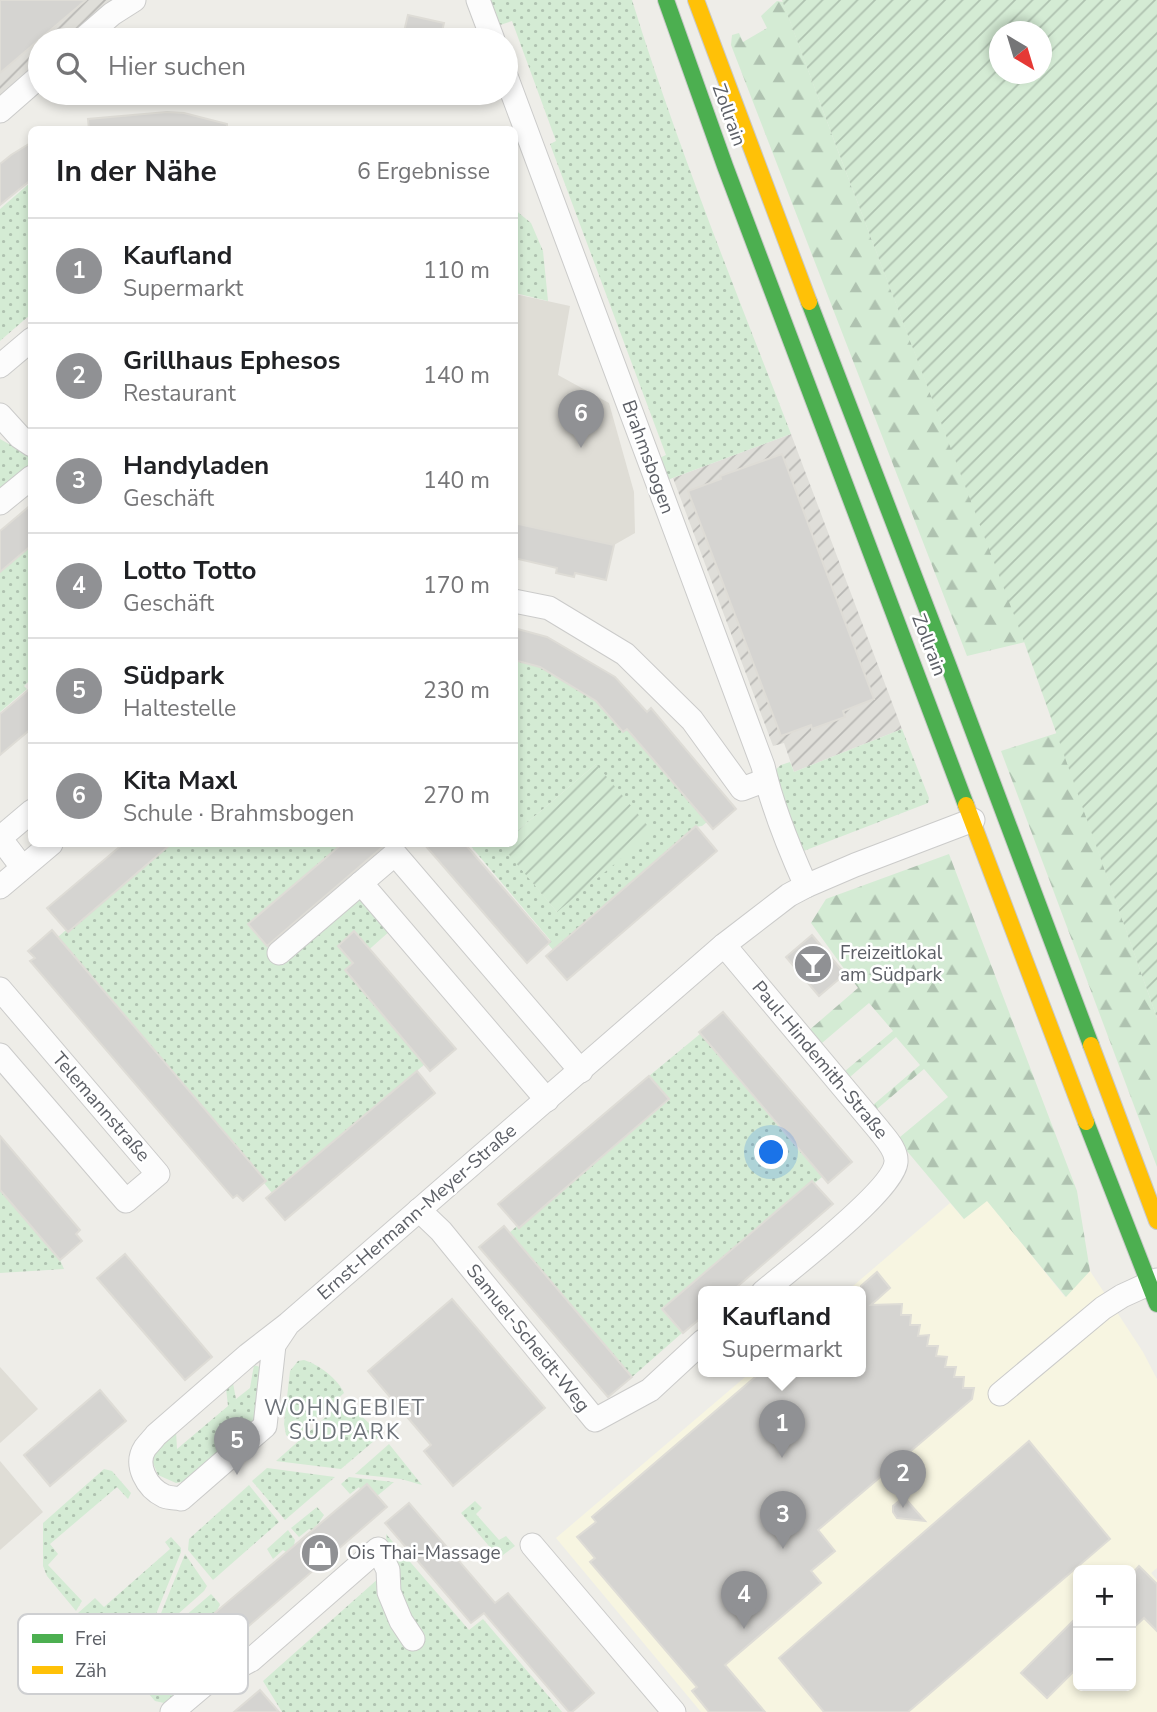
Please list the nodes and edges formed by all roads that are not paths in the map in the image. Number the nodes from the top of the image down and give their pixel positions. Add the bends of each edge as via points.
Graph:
1 (134, 0) edge
2 (478, 0) edge
3 (666, 0) edge
4 (696, 0) edge
5 (96, 28) edge
6 (488, 28) edge
7 (28, 86) edge
8 (513, 105) edge
9 (0, 111) edge
10 (518, 126) edge
11 (521, 139) edge
12 (28, 342) edge
13 (0, 366) edge
14 (0, 415) edge
15 (28, 443) edge
16 (28, 480) edge
17 (0, 503) edge
18 (518, 602) edge
19 (766, 780) junction
20 (1001, 810) junction
21 (28, 814) edge
22 (973, 820) junction
23 (47, 847) edge
24 (22, 867) junction
25 (360, 883) junction
26 (806, 886) junction
27 (0, 887) edge
28 (724, 945) junction
29 (279, 953) dead end
30 (0, 989) edge
31 (0, 1055) edge
32 (581, 1071) junction
33 (547, 1100) junction
34 (419, 1210) junction
35 (1157, 1221) edge
36 (770, 1286) edge
37 (1154, 1289) edge
38 (288, 1324) junction
39 (698, 1345) edge
40 (1000, 1394) dead end
41 (532, 1545) dead end
42 (413, 1639) dead end
43 (248, 1662) edge
44 (193, 1694) edge
45 (172, 1712) edge
46 (674, 1712) edge

1 - 5 street
2 - 6 street
3 - 22 main road, Zollrain
4 - 20 main road, Zollrain
7 - 9 street
8 - 10 street, Brahmsbogen
11 - 19 street, Brahmsbogen
12 - 13 street
14 - 15 street
16 - 17 street
18 - 19 street via 549,608 625,654 692,720 742,789
19 - 26 street, Brahmsbogen
20 - 22 main road
20 - 35 main road, Zollrain
21 - 24 street via 0,838
22 - 26 street, Ernst-Hermann-Meyer-Straße
22 - 37 main road, Zollrain
23 - 24 street
24 - 27 street
25 - 29 street
25 - 32 street via 395,854
25 - 33 street
26 - 28 street, Ernst-Hermann-Meyer-Straße
28 - 32 street, Ernst-Hermann-Meyer-Straße
28 - 36 street, Paul-Hindemith-Straße via 879,1130 897,1160 879,1191
30 - 31 street, Telemannstraße via 158,1174 126,1201
32 - 33 street, Ernst-Hermann-Meyer-Straße
33 - 34 street, Ernst-Hermann-Meyer-Straße
34 - 38 street, Ernst-Hermann-Meyer-Straße
34 - 39 street, Samuel-Scheidt-Weg via 595,1420 650,1390
37 - 40 street via 1122,1296 1103,1308
38 - 38 street, Ernst-Hermann-Meyer-Straße via 144,1449 140,1462 151,1486 164,1496 181,1499 265,1426 274,1345
41 - 46 street
42 - 43 street via 389,1592 388,1570 378,1549
44 - 45 street

